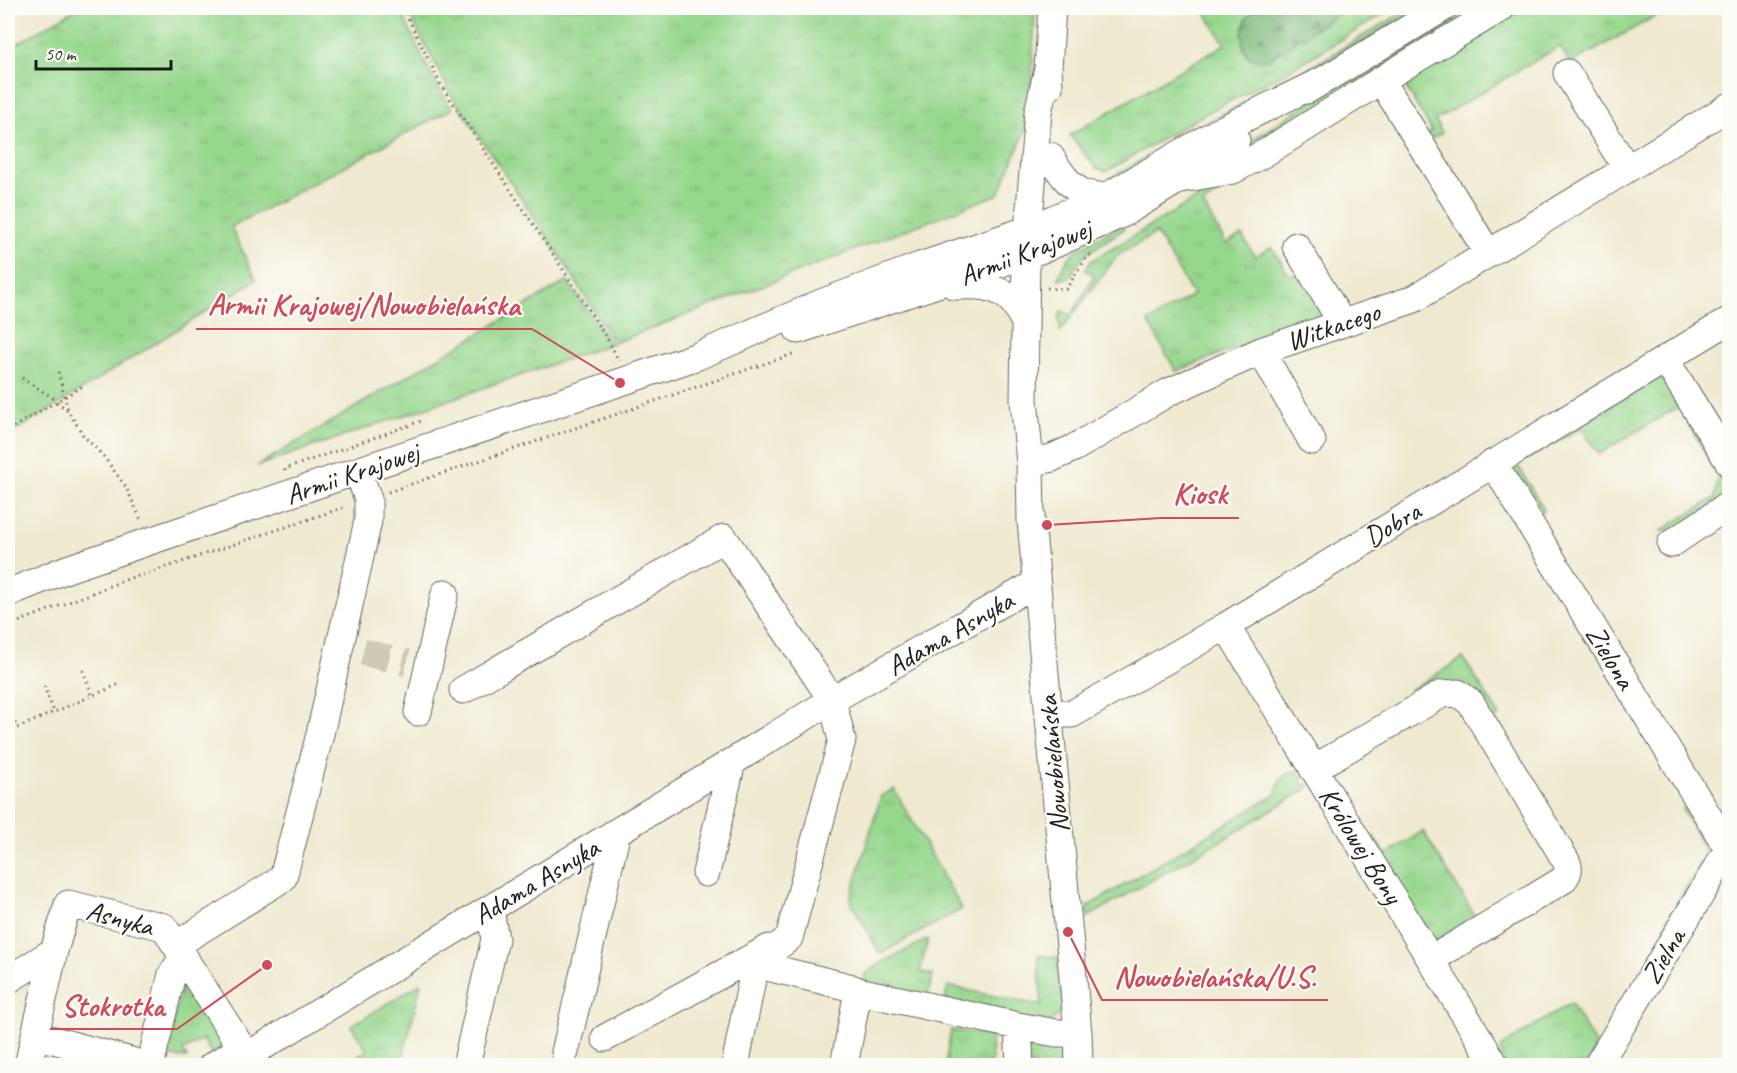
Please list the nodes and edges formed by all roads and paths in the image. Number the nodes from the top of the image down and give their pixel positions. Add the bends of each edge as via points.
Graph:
1 (403, 8) edge
2 (1052, 8) edge
3 (1443, 8) edge
4 (1501, 8) edge
5 (1722, 8) edge
6 (1730, 14) edge
7 (1048, 69) junction
8 (1567, 73) dead end
9 (1381, 80) junction
10 (1321, 81) junction
11 (1730, 106) edge
12 (1050, 156) junction
13 (1627, 169) junction
14 (1178, 180) junction
15 (1104, 197) junction
16 (1037, 238) junction
17 (1296, 246) dead end
18 (1096, 251) dead end
19 (1488, 253) junction
20 (927, 288) junction
21 (1066, 289) dead end
22 (1730, 320) edge
23 (1025, 323) junction
24 (1342, 323) junction
25 (805, 350) dead end
26 (1261, 351) junction
27 (698, 356) junction
28 (1665, 359) junction
29 (621, 367) dead end
30 (57, 372) dead end
31 (22, 378) dead end
32 (82, 386) dead end
33 (66, 397) junction
34 (57, 402) junction
35 (69, 412) junction
36 (8, 430) edge
37 (1312, 441) dead end
38 (1030, 463) junction
39 (1493, 463) junction
40 (1730, 464) edge
41 (358, 471) junction
42 (368, 499) junction
43 (1730, 504) edge
44 (144, 529) dead end
45 (1671, 544) dead end
46 (1036, 583) junction
47 (8, 593) edge
48 (445, 593) dead end
49 (8, 626) edge
50 (1226, 626) junction
51 (82, 670) dead end
52 (122, 683) dead end
53 (44, 686) dead end
54 (463, 690) dead end
55 (92, 695) junction
56 (832, 700) junction
57 (8, 706) edge
58 (54, 712) junction
59 (418, 712) dead end
60 (1049, 713) junction
61 (732, 762) junction
62 (1313, 769) junction
63 (617, 832) junction
64 (1729, 849) edge
65 (706, 873) dead end
66 (490, 909) junction
67 (789, 938) junction
68 (54, 951) junction
69 (181, 952) junction
70 (1432, 959) junction
71 (755, 964) junction
72 (8, 980) edge
73 (858, 991) junction
74 (1018, 1026) junction
75 (1078, 1033) junction
76 (34, 1035) junction
77 (605, 1038) dead end
78 (565, 1052) dead end
79 (245, 1057) edge
80 (28, 1065) edge
81 (150, 1065) edge
82 (212, 1065) edge
83 (466, 1065) edge
84 (735, 1065) edge
85 (844, 1065) edge
86 (1020, 1065) edge
87 (1079, 1065) edge
88 (1496, 1065) edge
89 (1597, 1065) edge

1 - 29 path via 441,85 568,277
2 - 7 street, Nowobielańska
3 - 10 street, Armii Krajowej
4 - 9 street
5 - 6 path
7 - 12 street, Nowobielańska
7 - 16 street, Nowobielańska via 1038,112
8 - 13 street
9 - 14 street via 1233,170
9 - 19 street
10 - 14 street, Armii Krajowej
10 - 15 street, Armii Krajowej via 1223,129
11 - 13 street, Witkacego
12 - 15 street via 1059,171 1083,193
12 - 16 street, Nowobielańska
13 - 19 street, Witkacego
14 - 16 street, Armii Krajowej via 1122,214
15 - 16 street, Armii Krajowej
16 - 20 street, Armii Krajowej
16 - 23 street, Nowobielańska
16 - 27 street, Armii Krajowej via 920,266
16 - 38 street, Nowobielańska via 1039,388
17 - 24 street
18 - 21 path via 1087,257
19 - 24 street, Witkacego via 1414,299
20 - 23 street via 980,285 996,290 1012,301
20 - 27 street, Armii Krajowej via 781,336
22 - 28 street, Dobra
23 - 38 street, Nowobielańska via 1024,400
24 - 26 street, Witkacego
25 - 42 path
26 - 37 street
26 - 38 street, Witkacego via 1169,392 1074,448
27 - 41 street, Armii Krajowej
28 - 39 street, Dobra
28 - 40 street
30 - 33 path
31 - 34 path
32 - 33 path
33 - 34 path
33 - 35 path
34 - 35 path
34 - 36 path
35 - 44 path via 126,488
38 - 46 street, Nowobielańska
39 - 50 street, Dobra
39 - 64 street, Zielona
41 - 42 street
41 - 47 street, Armii Krajowej via 67,569
42 - 49 path via 130,578
42 - 69 street via 368,521 283,878
43 - 45 street
46 - 56 street, Adama Asnyka
46 - 60 street, Nowobielańska
48 - 59 street via 418,665
50 - 60 street, Dobra via 1072,714
50 - 62 street, Królowej Bony
51 - 55 path
52 - 55 path
53 - 58 path
54 - 56 street via 724,538
55 - 58 path
56 - 61 street, Adama Asnyka
56 - 67 street via 842,740
57 - 58 path via 16,728
60 - 75 street, Nowobielańska
61 - 63 street, Adama Asnyka
61 - 65 street
62 - 70 street, Królowej Bony
62 - 70 street via 1442,694 1458,693 1471,703 1568,869 1563,880
63 - 66 street, Adama Asnyka
63 - 78 street
64 - 89 street, Zielna
66 - 79 street, Adama Asnyka
66 - 83 street via 495,939
67 - 71 street
67 - 77 street
68 - 69 street, Asnyka via 68,904 164,927
68 - 72 street
68 - 76 street
69 - 79 street, Asnyka
69 - 81 street
70 - 88 street, Królowej Bony
71 - 73 street
71 - 84 street
73 - 74 street
73 - 85 street
74 - 75 street
74 - 86 street
75 - 87 street, Nowobielańska
76 - 80 street
76 - 81 street
79 - 82 street, Adama Asnyka

